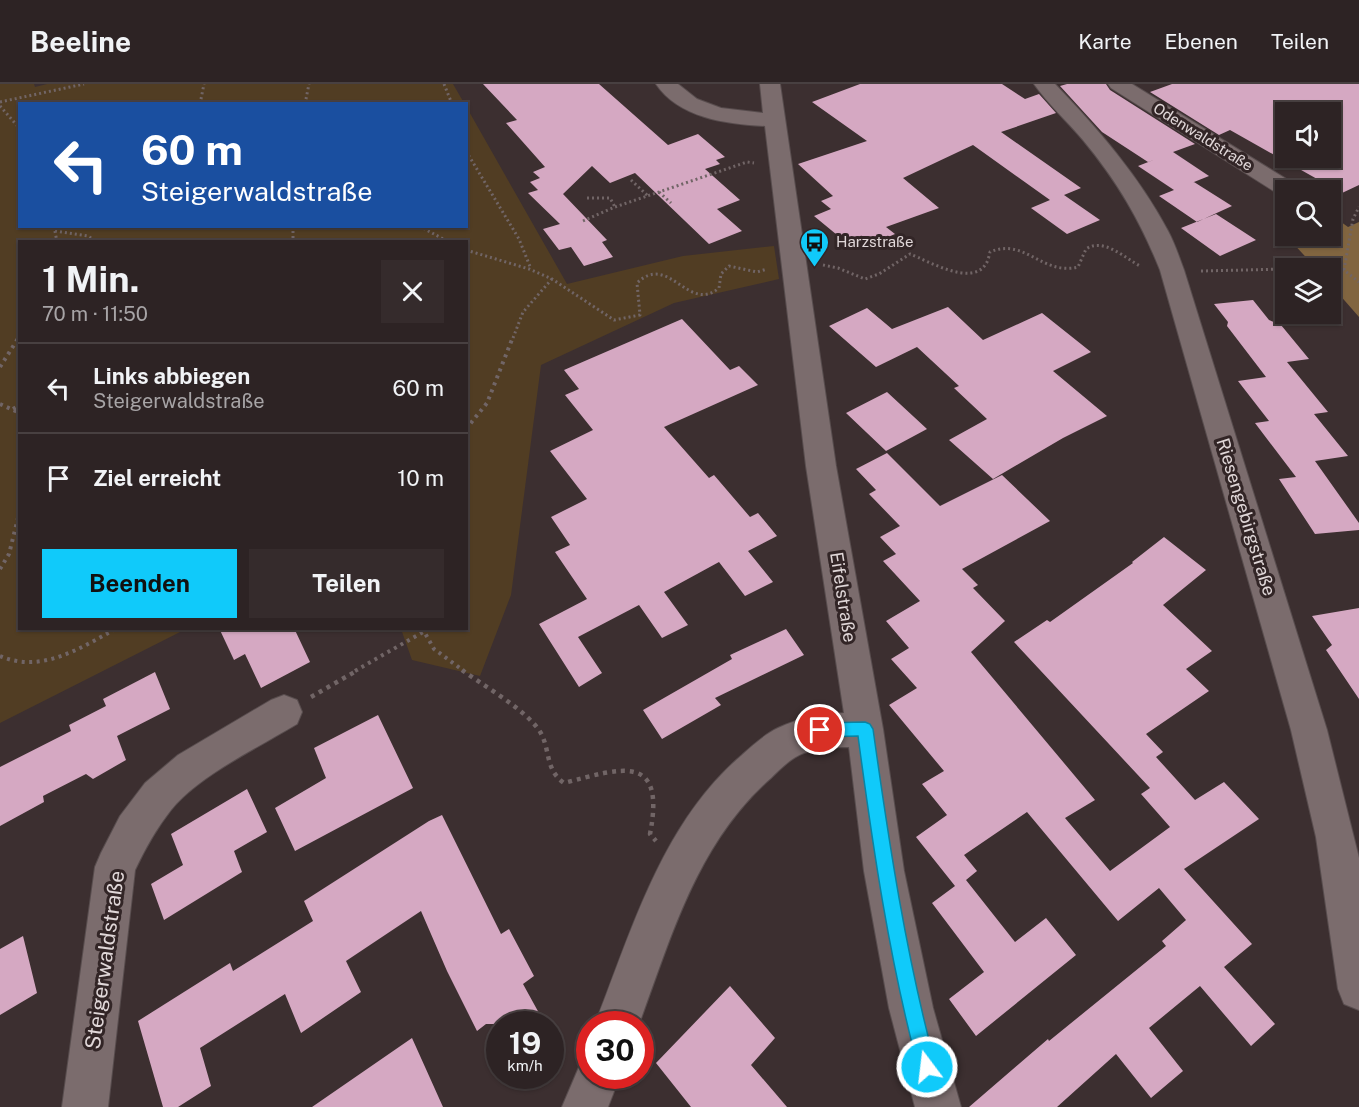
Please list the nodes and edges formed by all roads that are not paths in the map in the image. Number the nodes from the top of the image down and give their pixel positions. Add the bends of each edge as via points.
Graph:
1 (666, 84) edge
2 (770, 84) edge
3 (1044, 84) edge
4 (1118, 84) edge
5 (776, 120) junction
6 (1275, 182) edge
7 (284, 712) road end
8 (865, 729) junction
9 (1359, 989) edge
10 (622, 1011) edge
11 (592, 1089) edge
12 (85, 1107) edge
13 (585, 1107) edge
14 (938, 1107) edge

1 - 5 street via 704,112 730,118
2 - 5 street, Eifelstraße
3 - 9 street, Riesengebirgstraße via 1113,163 1155,228 1172,270 1309,730 1336,837
4 - 6 street, Odenwaldstraße
5 - 8 street, Eifelstraße via 821,466
7 - 12 street, Steigerwaldstraße via 191,768 158,796 115,867
8 - 10 street via 820,730 790,740 754,767 714,807 683,857
8 - 14 street, Eifelstraße via 889,894 911,1008
11 - 13 street

